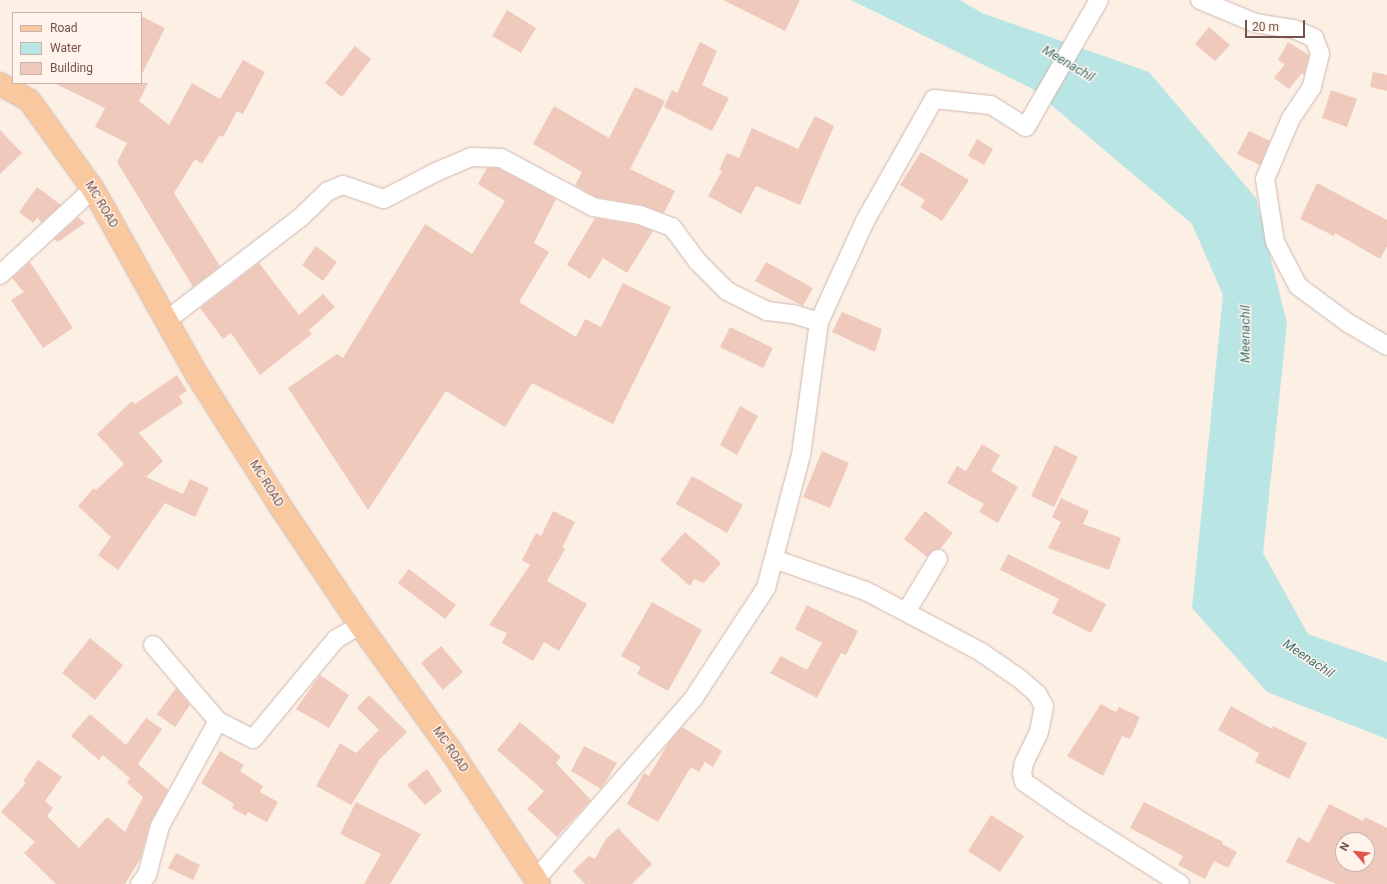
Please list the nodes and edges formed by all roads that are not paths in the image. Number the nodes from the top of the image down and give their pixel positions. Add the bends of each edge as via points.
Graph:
1 (1200, 0) edge
2 (1095, 7) edge
3 (0, 84) edge
4 (93, 189) junction
5 (0, 275) edge
6 (167, 320) junction
7 (819, 322) junction
8 (1387, 346) edge
9 (774, 559) junction
10 (938, 559) dead end
11 (906, 612) junction
12 (360, 625) junction
13 (153, 645) dead end
14 (218, 721) junction
15 (538, 881) edge
16 (140, 884) edge
17 (1180, 884) edge

1 - 8 street via 1255,23 1294,29 1314,38 1320,54 1312,87 1291,118 1265,179 1276,242 1298,286 1348,323
2 - 7 street via 1026,127 991,105 934,99 865,221
3 - 4 main road, MC ROAD via 29,100
4 - 5 street
4 - 6 main road, MC ROAD
6 - 7 street via 302,217 328,191 343,185 384,199 472,157 501,158 593,207 640,215 672,227 698,262 727,291 767,311 793,314
6 - 12 main road, MC ROAD via 197,375 280,506
7 - 9 street via 801,456
9 - 11 street via 866,591
9 - 15 street via 766,588 693,699
10 - 11 street
11 - 17 street via 981,652 1037,694 1044,706 1042,719 1024,764 1024,782
12 - 14 street via 336,639 253,739
12 - 15 main road, MC ROAD via 451,750
13 - 14 street
14 - 16 street via 160,826 147,875

